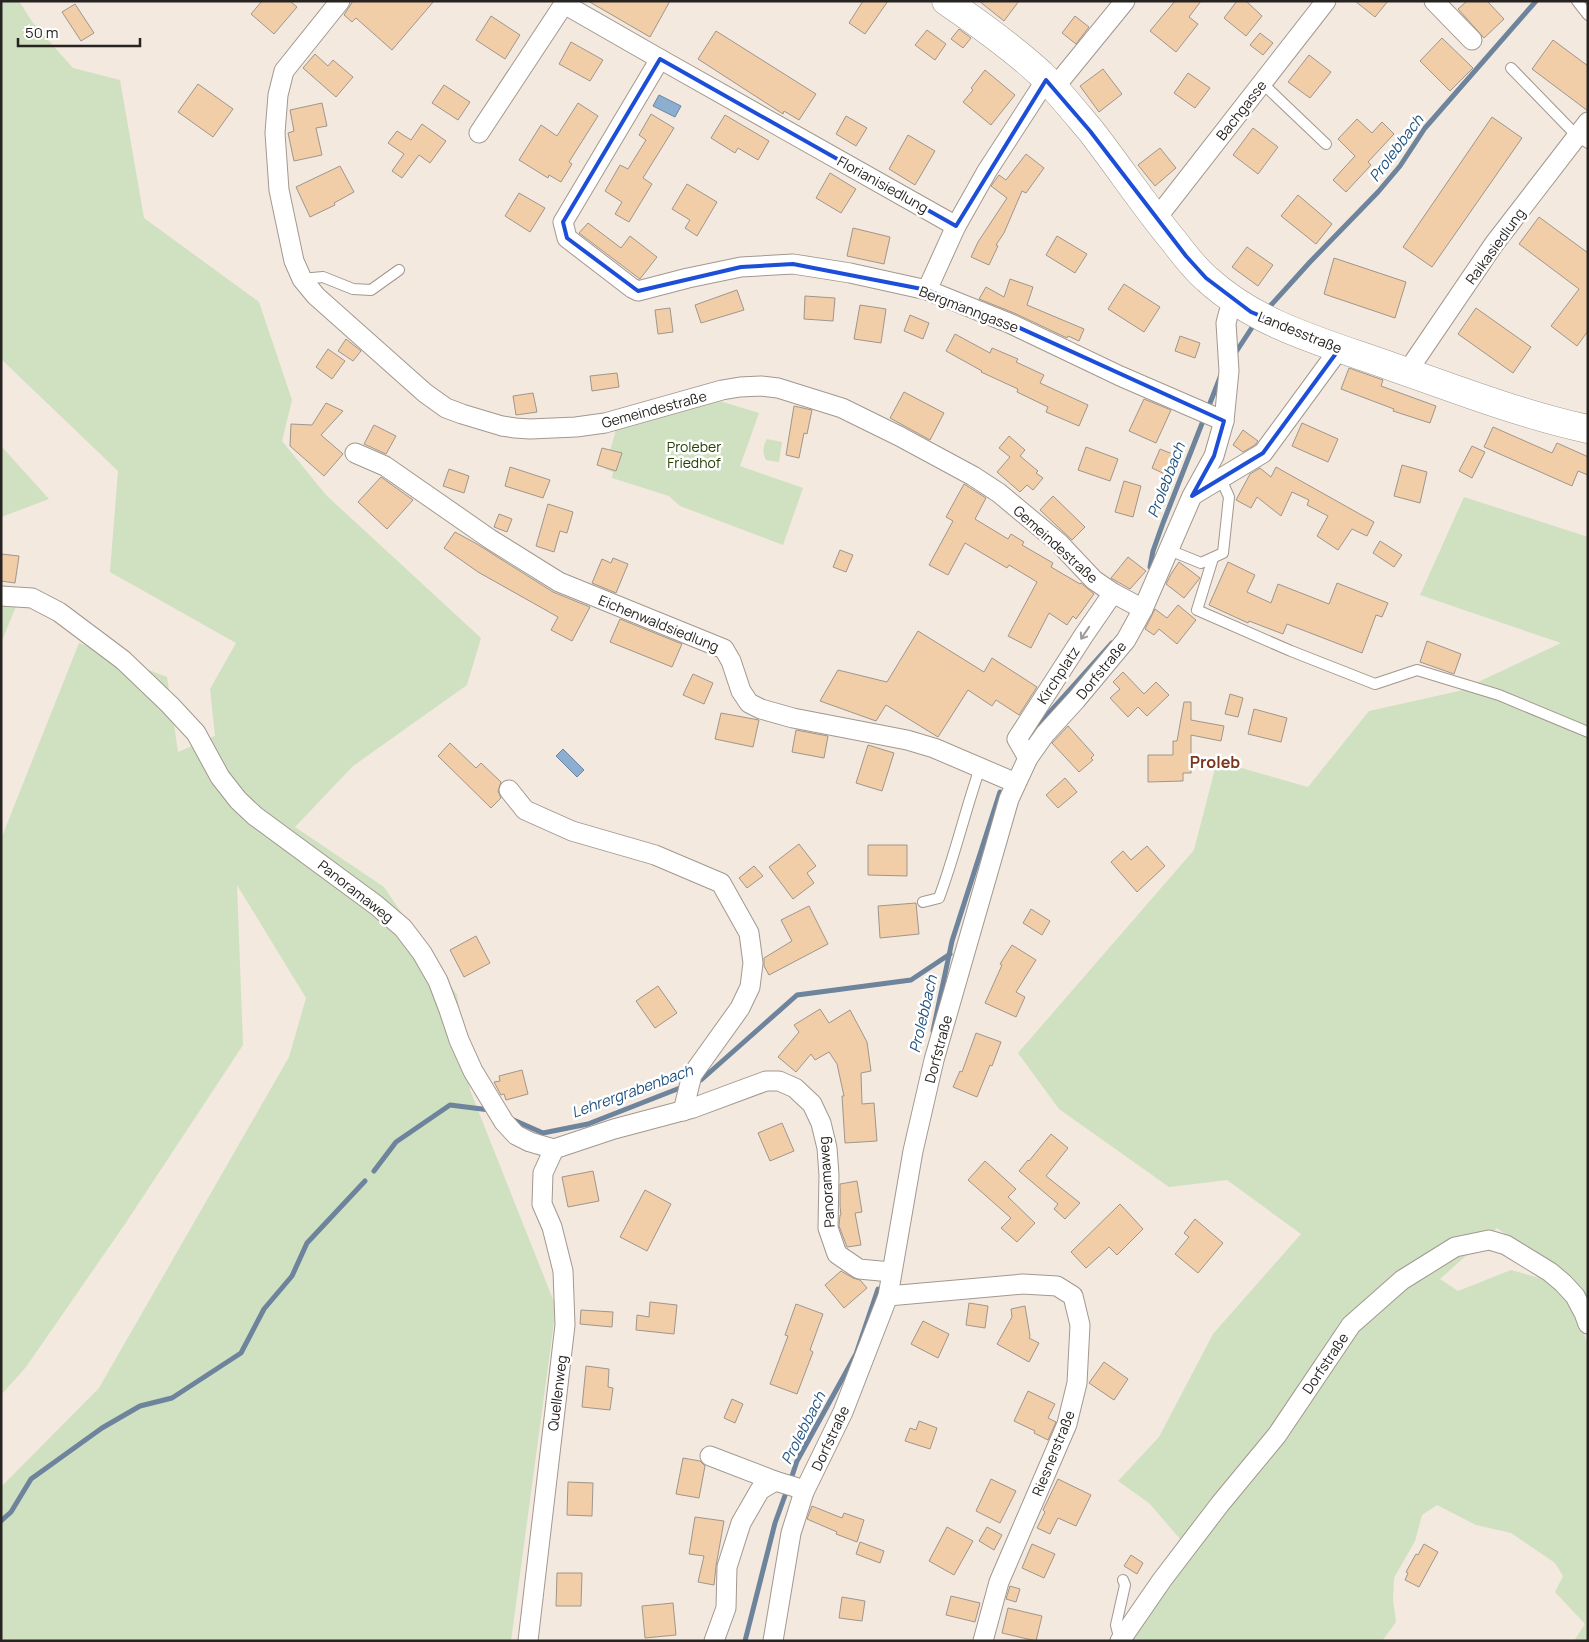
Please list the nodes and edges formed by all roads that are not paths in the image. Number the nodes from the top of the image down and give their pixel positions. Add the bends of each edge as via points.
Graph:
1 (1125, 1) edge
2 (1326, 1) edge
3 (1434, 1) edge
4 (1577, 1) edge
5 (565, 2) edge
6 (957, 4) edge
7 (330, 5) edge
8 (1588, 15) edge
9 (1472, 40) dead end
10 (660, 59) junction
11 (1511, 68) dead end
12 (1262, 83) junction
13 (1050, 84) junction
14 (479, 133) dead end
15 (1584, 134) edge
16 (1326, 144) dead end
17 (1156, 219) junction
18 (956, 226) junction
19 (399, 270) dead end
20 (302, 278) junction
21 (927, 290) junction
22 (1232, 300) junction
23 (1340, 348) junction
24 (1407, 372) junction
25 (1210, 415) junction
26 (1588, 429) edge
27 (355, 453) dead end
28 (1221, 479) junction
29 (1192, 496) junction
30 (1169, 550) junction
31 (1212, 558) junction
32 (1113, 593) junction
33 (1, 596) edge
34 (1139, 607) junction
35 (1588, 732) edge
36 (1028, 758) junction
37 (980, 768) junction
38 (1016, 783) junction
39 (509, 790) dead end
40 (923, 902) dead end
41 (684, 1106) junction
42 (554, 1149) junction
43 (882, 1272) junction
44 (888, 1296) junction
45 (1588, 1324) edge
46 (710, 1456) dead end
47 (775, 1481) junction
48 (800, 1490) junction
49 (1123, 1580) dead end
50 (528, 1641) edge
51 (714, 1641) edge
52 (773, 1641) edge
53 (983, 1641) edge
54 (1120, 1641) edge

1 - 13 street
2 - 12 street, Bachgasse
3 - 9 street
4 - 8 lane
5 - 10 street, Florianisiedlung
5 - 14 street, Florianisiedlung
6 - 13 main road, Landesstraße
7 - 20 street, Gemeindestraße via 284,70 278,95 275,133 279,190 294,261
10 - 18 street, Florianisiedlung
10 - 21 street, Bergmanngasse via 563,222 567,238 638,290 741,267 793,264
11 - 15 lane
12 - 16 lane
12 - 17 street, Bachgasse
13 - 17 main road, Landesstraße
13 - 18 street via 987,171
15 - 24 street, Raikasiedlung via 1494,244
17 - 22 main road, Landesstraße via 1206,278
18 - 21 street
19 - 20 lane via 371,290 353,289 323,277
20 - 32 street, Gemeindestraße via 316,296 425,393 446,408 502,426 530,428 605,423 722,390 761,386 778,388 842,408 900,436 998,493 1059,543 1094,580
21 - 25 street, Bergmanngasse via 1010,323
22 - 23 main road, Landesstraße via 1282,327
22 - 25 street, Dorfstraße via 1226,323 1229,363
23 - 24 main road, Landesstraße
23 - 28 street via 1264,453
24 - 26 main road, Landesstraße via 1511,409
25 - 29 street, Dorfstraße via 1214,456
27 - 37 street, Eichenwaldsiedlung via 385,466 559,582 724,649 749,703 793,718 907,740
28 - 29 street
28 - 31 lane via 1229,497 1223,552
29 - 30 street, Dorfstraße
30 - 31 lane via 1201,563
30 - 34 street, Dorfstraße
31 - 35 lane via 1197,610 1291,652 1375,684 1417,670 1499,695
32 - 34 street, Gemeindestraße
32 -> 36 street, Kirchplatz via 1017,739
33 - 42 street, Panoramaweg via 32,598 59,612 123,660 196,732 220,777 249,811 376,904 403,928 438,981 473,1071 504,1122 516,1135
34 - 36 street, Dorfstraße via 1126,640
36 - 38 street, Dorfstraße
37 - 38 street, Eichenwaldsiedlung
37 - 40 lane via 939,898
38 - 43 street, Dorfstraße via 934,1060
39 - 41 street via 525,810 572,831 655,855 721,883 749,932 753,963 750,987 740,1008 692,1075
41 - 42 street, Panoramaweg
41 - 43 street, Panoramaweg via 766,1081 779,1081 795,1088 812,1104 822,1123 829,1175 828,1228 837,1254 859,1269
42 - 50 street, Quellenweg via 543,1173 542,1204 552,1227 563,1271 565,1325
43 - 44 street, Dorfstraße
44 - 48 street, Dorfstraße via 843,1412
44 - 53 street, Riesnerstraße via 1023,1284 1057,1286 1073,1296 1080,1325 1077,1383 1067,1424 999,1582
45 - 54 street, Dorfstraße via 1575,1296 1563,1283 1512,1249 1489,1240 1455,1247 1402,1280 1351,1325 1277,1435 1214,1511
46 - 47 street
47 - 48 street
47 - 51 street via 760,1490 741,1523 727,1567 726,1608
48 - 52 street, Dorfstraße
49 - 54 lane via 1125,1586 1116,1625

